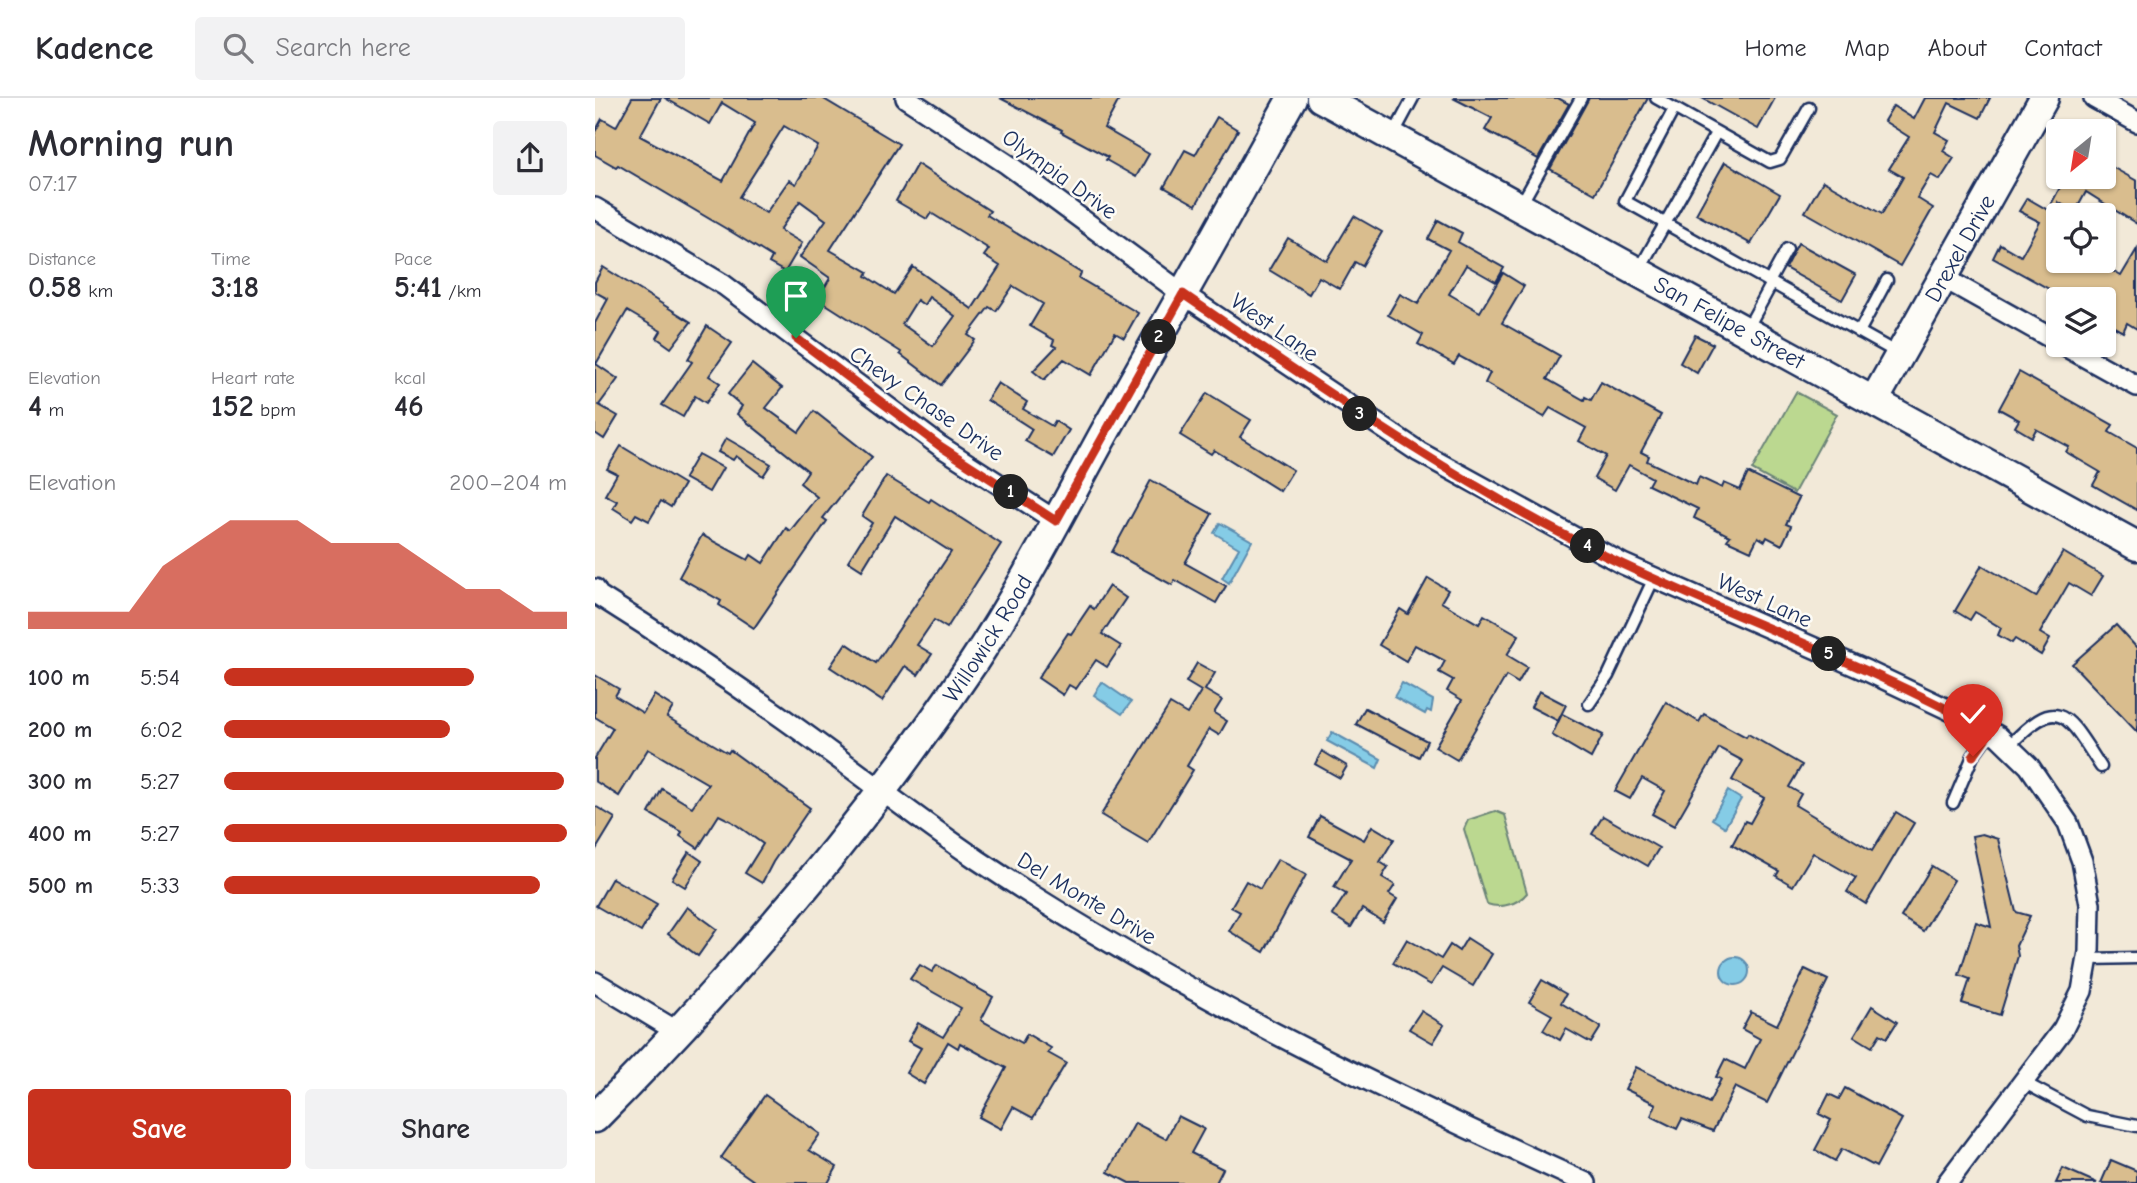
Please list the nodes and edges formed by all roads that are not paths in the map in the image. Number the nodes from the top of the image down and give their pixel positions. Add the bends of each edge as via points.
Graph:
1 (906, 98) edge
2 (1292, 98) edge
3 (1413, 98) edge
4 (1580, 98) edge
5 (1656, 98) edge
6 (2044, 98) edge
7 (2094, 98) edge
8 (1338, 102) edge
9 (1809, 107) dead end
10 (1674, 109) junction
11 (2137, 122) edge
12 (1716, 133) junction
13 (1392, 137) junction
14 (1519, 206) junction
15 (595, 208) edge
16 (1665, 223) junction
17 (1787, 249) dead end
18 (1638, 271) junction
19 (1942, 277) junction
20 (1887, 280) dead end
21 (1771, 283) junction
22 (1183, 294) junction
23 (1747, 330) junction
24 (1860, 332) junction
25 (2046, 335) edge
26 (1899, 355) junction
27 (2085, 357) edge
28 (2137, 386) edge
29 (1875, 399) junction
30 (1056, 521) junction
31 (2137, 546) edge
32 (1654, 578) junction
33 (596, 593) edge
34 (1589, 704) dead end
35 (1990, 732) junction
36 (2009, 746) junction
37 (2101, 767) dead end
38 (882, 791) junction
39 (1953, 803) dead end
40 (2137, 958) edge
41 (2088, 959) junction
42 (595, 982) edge
43 (678, 1032) junction
44 (2023, 1082) junction
45 (595, 1118) edge
46 (2137, 1126) edge
47 (1585, 1183) edge
48 (1947, 1183) edge

1 - 22 street, Olympia Drive via 1007,164
2 - 22 street, Willowick Road
3 - 13 lane
4 - 14 lane
5 - 10 lane
6 - 19 street, Drexel Drive
7 - 11 street
8 - 13 street, San Felipe Street
9 - 12 lane via 1780,159 1770,162
10 - 12 lane
10 - 16 lane via 1625,201
12 - 16 lane
13 - 14 street, San Felipe Street
14 - 18 street, San Felipe Street
15 - 30 street, Chevy Chase Drive via 724,285 940,446
16 - 18 lane
16 - 21 lane
17 - 21 lane
18 - 23 street, San Felipe Street
19 - 25 street
19 - 26 street, Drexel Drive
20 - 24 lane
21 - 23 lane
21 - 24 lane
22 - 30 street, Willowick Road
22 - 32 street, West Lane via 1419,452
23 - 29 street, San Felipe Street
24 - 26 lane
26 - 29 street, Drexel Drive
27 - 28 street
29 - 31 street, San Felipe Street
30 - 38 street, Willowick Road via 974,661
32 - 34 lane via 1608,676
32 - 35 street, West Lane via 1867,671
33 - 38 street, Del Monte Drive via 710,666
35 - 36 street, West Lane
35 - 39 lane via 1973,756
36 - 37 lane via 2031,723 2058,714 2074,726
36 - 41 street, West Lane via 2045,786 2069,823 2090,904
38 - 43 street, Willowick Road via 766,935
38 - 47 street, Del Monte Drive via 986,865 1202,996
40 - 41 lane
41 - 44 street, West Lane via 2082,991 2063,1029
42 - 43 street
43 - 45 street, Willowick Road
44 - 46 lane via 2087,1116
44 - 48 street, West Lane

